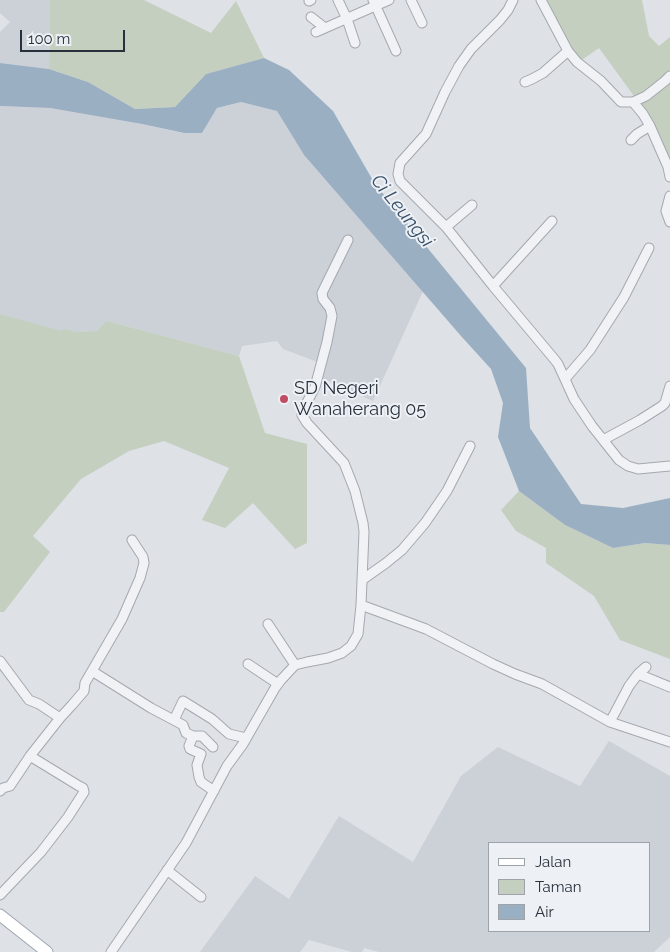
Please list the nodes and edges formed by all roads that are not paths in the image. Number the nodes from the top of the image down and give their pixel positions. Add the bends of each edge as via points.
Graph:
1 (338, 0) edge
2 (389, 0) edge
3 (411, 0) edge
4 (513, 0) edge
5 (541, 0) edge
6 (374, 3) edge
7 (311, 17) dead end
8 (347, 19) junction
9 (422, 23) dead end
10 (325, 28) junction
11 (316, 32) dead end
12 (355, 43) dead end
13 (396, 51) dead end
14 (568, 51) junction
15 (670, 76) edge
16 (525, 82) dead end
17 (633, 102) junction
18 (650, 126) junction
19 (631, 140) dead end
20 (670, 177) edge
21 (670, 196) edge
22 (472, 205) dead end
23 (552, 221) dead end
24 (670, 222) edge
25 (446, 227) junction
26 (348, 240) dead end
27 (650, 248) dead end
28 (493, 286) junction
29 (565, 379) junction
30 (670, 386) edge
31 (602, 440) junction
32 (470, 446) dead end
33 (670, 466) edge
34 (132, 540) dead end
35 (362, 580) junction
36 (361, 605) junction
37 (268, 624) dead end
38 (0, 661) edge
39 (248, 664) dead end
40 (295, 665) junction
41 (646, 667) dead end
42 (92, 671) junction
43 (638, 674) junction
44 (278, 684) junction
45 (670, 687) edge
46 (60, 718) junction
47 (174, 720) junction
48 (610, 722) junction
49 (193, 736) junction
50 (246, 738) junction
51 (670, 742) edge
52 (213, 747) dead end
53 (30, 756) junction
54 (0, 790) edge
55 (214, 791) junction
56 (167, 870) junction
57 (0, 895) edge
58 (201, 897) dead end
59 (0, 915) edge
60 (47, 952) edge
61 (111, 952) edge

1 - 8 street
2 - 6 street
3 - 9 street
4 - 25 street via 500,20 459,66 426,134 398,169 400,181
5 - 14 street
6 - 8 street
6 - 13 street
7 - 10 street
8 - 10 street
8 - 12 street
10 - 11 street
14 - 16 street via 543,73
14 - 17 street via 618,100
15 - 17 street via 646,96
17 - 18 street
18 - 19 street
18 - 20 street
21 - 24 street via 666,211
22 - 25 street
23 - 28 street
25 - 28 street
26 - 35 street via 322,293 332,316 315,387 302,415 344,463 353,483 364,532
27 - 29 street via 590,350
28 - 29 street via 555,360
29 - 31 street via 574,399
30 - 31 street via 662,406
31 - 33 street via 618,460 628,466 638,469
32 - 35 street via 425,523 402,550
34 - 42 street via 144,560 140,578 122,619
35 - 36 street
36 - 40 street via 358,634 347,650
36 - 48 street via 426,629 515,674 542,684
37 - 40 street
38 - 46 street via 29,700
39 - 44 street
40 - 44 street
41 - 43 street
42 - 46 street via 84,684 84,691
42 - 47 street
43 - 45 street
43 - 48 street
44 - 50 street
46 - 53 street
47 - 49 street
47 - 50 street via 182,702 212,719 229,734
48 - 51 street
49 - 52 street via 202,736
49 - 55 street via 189,746 201,754 197,765 199,777
50 - 55 street
53 - 54 street via 10,786
53 - 57 street via 83,788 84,792 41,852
55 - 56 street via 196,827
56 - 58 street
56 - 61 street
59 - 60 main road

